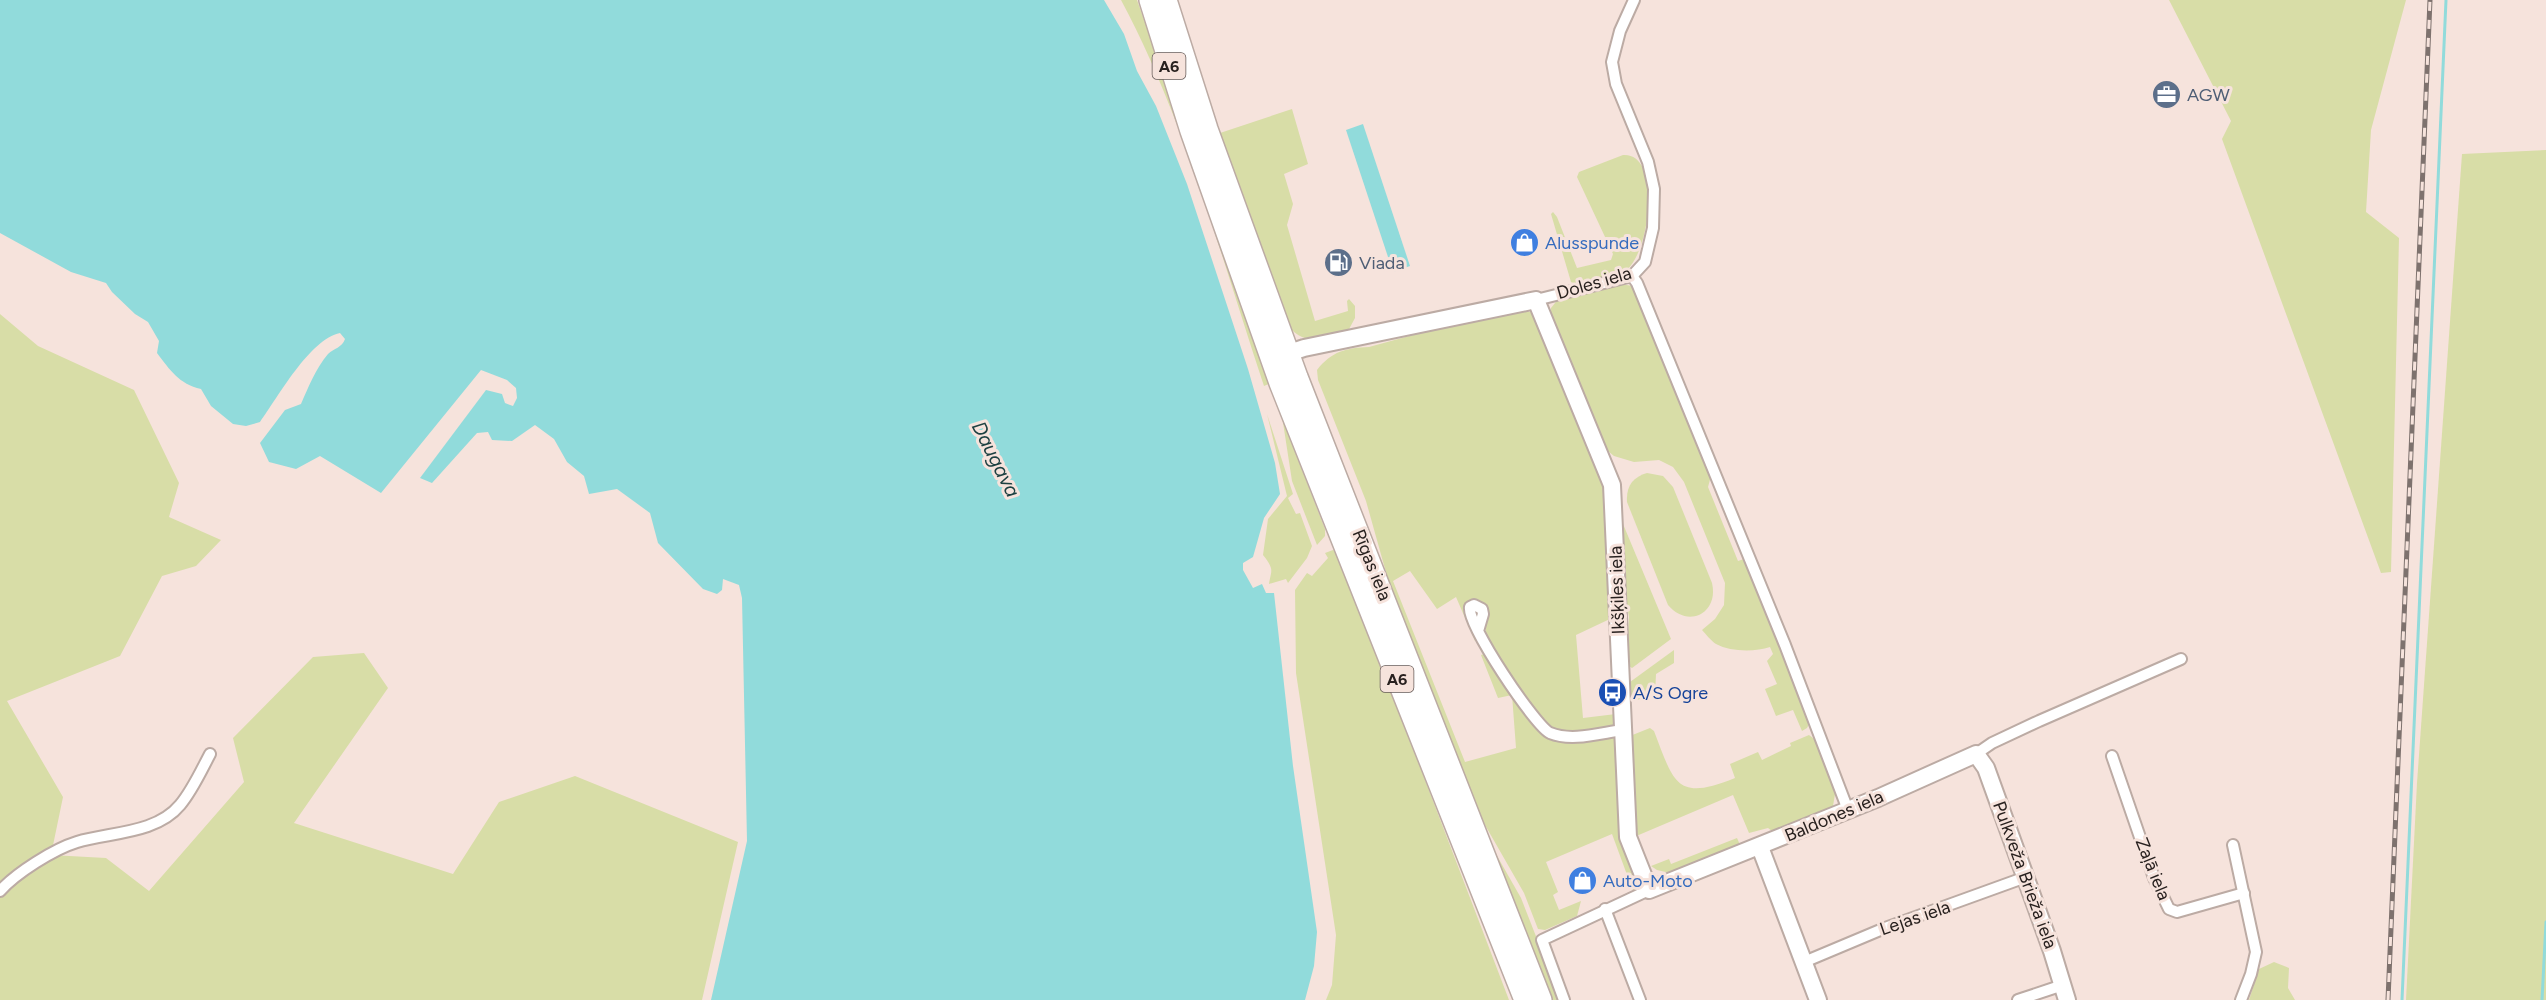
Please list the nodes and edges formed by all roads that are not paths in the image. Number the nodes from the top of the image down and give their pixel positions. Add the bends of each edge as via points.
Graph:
1 (1150, 0) edge
2 (1166, 0) edge
3 (1634, 0) edge
4 (1199, 130) junction
5 (1632, 276) junction
6 (1536, 300) junction
7 (1280, 356) junction
8 (1478, 631) dead end
9 (2181, 659) dead end
10 (1623, 730) junction
11 (210, 754) dead end
12 (1976, 754) junction
13 (2112, 756) dead end
14 (1848, 810) junction
15 (2233, 846) dead end
16 (1760, 847) junction
17 (2026, 877) junction
18 (1649, 890) junction
19 (0, 891) edge
20 (2244, 893) junction
21 (1605, 909) junction
22 (1804, 962) junction
23 (2065, 993) edge
24 (1525, 1000) edge
25 (1541, 1000) edge
26 (1564, 1000) edge
27 (1640, 1000) edge
28 (1818, 1000) edge
29 (2018, 1000) edge
30 (2241, 1000) edge

1 - 4 highway, A6
2 - 4 highway, A6
3 - 5 street, Doles iela via 1614,47 1613,73 1651,173 1655,203 1645,262
4 - 7 highway, Rīgas iela / A6
5 - 6 street, Doles iela
5 - 14 street via 1785,645
6 - 7 street, Doles iela
6 - 10 street, Ikšķiles iela via 1612,485
7 - 24 highway, Rīgas iela / A6
7 - 25 highway, Rīgas iela / A6
8 - 10 street via 1494,661 1546,731 1570,737
9 - 12 street, Baldones iela via 2039,721
10 - 18 street, Ikšķiles iela via 1628,837
11 - 19 street via 179,807 131,831 61,848
12 - 14 street, Baldones iela
12 - 17 street, Pulkveža Brieža iela via 1986,768
13 - 20 street, Zaļā iela via 2154,878 2169,909 2177,912
14 - 16 street, Baldones iela
15 - 20 street
16 - 18 street, Baldones iela
16 - 22 street
17 - 22 street, Lejas iela
17 - 23 street, Pulkveža Brieža iela
18 - 21 street, Baldones iela
20 - 30 street via 2256,952
21 - 26 street, Baldones iela via 1542,940
21 - 27 street
22 - 28 street
23 - 29 street

